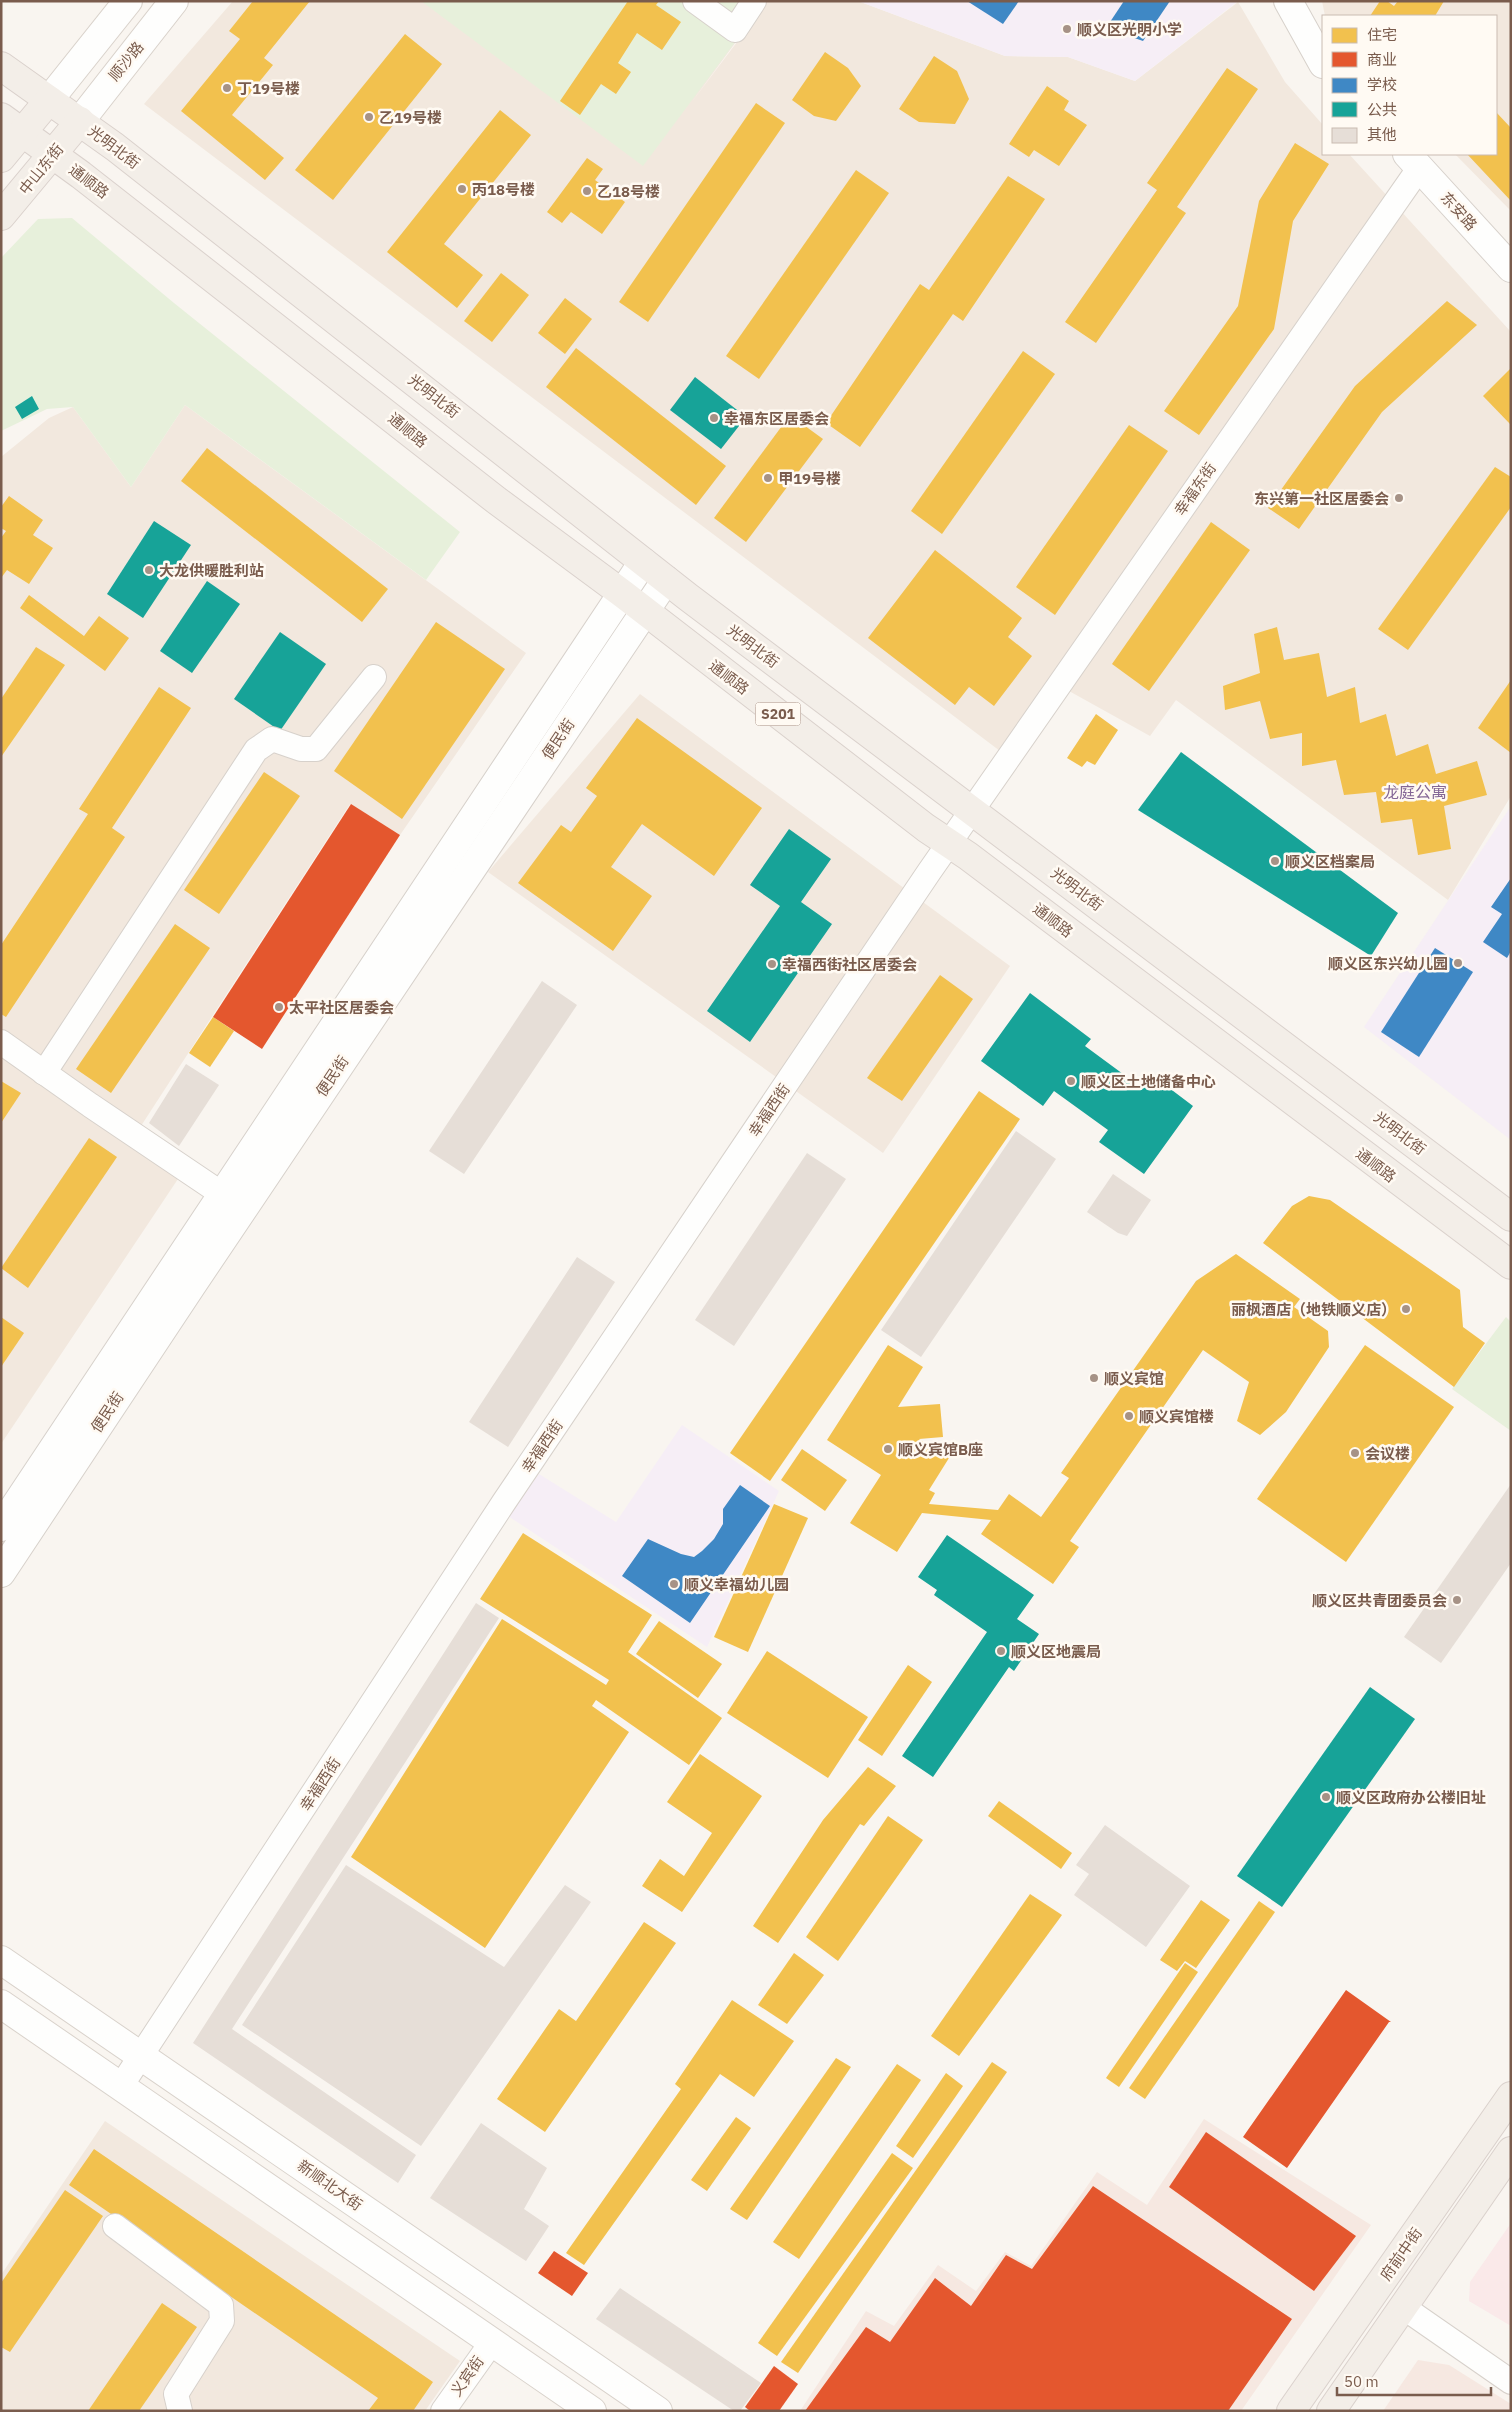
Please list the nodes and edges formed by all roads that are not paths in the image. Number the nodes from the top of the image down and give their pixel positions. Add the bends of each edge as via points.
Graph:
1 (128, 1) edge
2 (174, 1) edge
3 (695, 1) edge
4 (754, 1) edge
5 (1288, 1) edge
6 (1322, 62) edge
7 (1, 66) edge
8 (49, 100) junction
9 (80, 121) junction
10 (12, 124) edge
11 (52, 154) junction
12 (1, 158) edge
13 (1413, 161) edge
14 (1, 216) edge
15 (1511, 268) edge
16 (643, 562) junction
17 (666, 580) junction
18 (623, 594) junction
19 (644, 611) junction
20 (374, 676) dead end
21 (972, 812) junction
22 (950, 843) junction
23 (1, 1042) edge
24 (44, 1073) junction
25 (222, 1194) junction
26 (1511, 1217) edge
27 (1511, 1265) edge
28 (1, 1527) edge
29 (1, 1573) edge
30 (1, 1949) edge
31 (11, 1967) edge
32 (1, 2004) edge
33 (142, 2056) junction
34 (121, 2086) junction
35 (1511, 2096) edge
36 (1511, 2151) edge
37 (115, 2226) dead end
38 (1403, 2307) junction
39 (492, 2342) junction
40 (1511, 2382) edge
41 (180, 2411) edge
42 (443, 2411) edge
43 (592, 2411) edge
44 (658, 2411) edge
45 (1290, 2411) edge
46 (1331, 2411) edge

1 - 8 street
2 - 9 street, 顺沙路
3 - 4 street via 735,30
5 - 6 street
7 - 8 main road, 光明北街 / S201
8 - 9 main road, 光明北街 / S201
8 - 10 main road
9 - 11 main road, 中山东街
9 - 16 main road, 光明北街 / S201
10 - 11 main road, 通顺路 / S201
10 - 12 main road
11 - 14 main road, 中山东街
11 - 18 main road, 通顺路 / S201 via 496,500
13 - 15 street, 东安路
13 - 21 street, 幸福东街
16 - 17 main road, 光明北街 / S201
16 - 18 street, 便民街
17 - 19 street, 便民街
17 - 21 main road, 光明北街 / S201
18 - 19 main road, 通顺路 / S201
18 - 25 street, 便民街
19 - 22 main road, 通顺路 / S201 via 926,828
19 - 29 street, 便民街
20 - 24 street via 316,749 301,749 272,739 256,750
21 - 22 street, 幸福西街
21 - 26 main road, 光明北街 / S201
22 - 27 main road, 通顺路 / S201
22 - 33 street, 幸福西街 via 504,1502
23 - 24 street
24 - 25 street
25 - 28 street, 便民街
30 - 31 street, 新顺北大街
31 - 33 street, 新顺北大街
32 - 34 street
33 - 34 street, 幸福西街
33 - 44 street, 新顺北大街
34 - 39 street
35 - 45 main road, 府前中街
36 - 38 main road
37 - 41 street via 221,2305 222,2320 176,2394
38 - 40 street
38 - 46 main road
39 - 42 street, 义宾街
39 - 43 street

